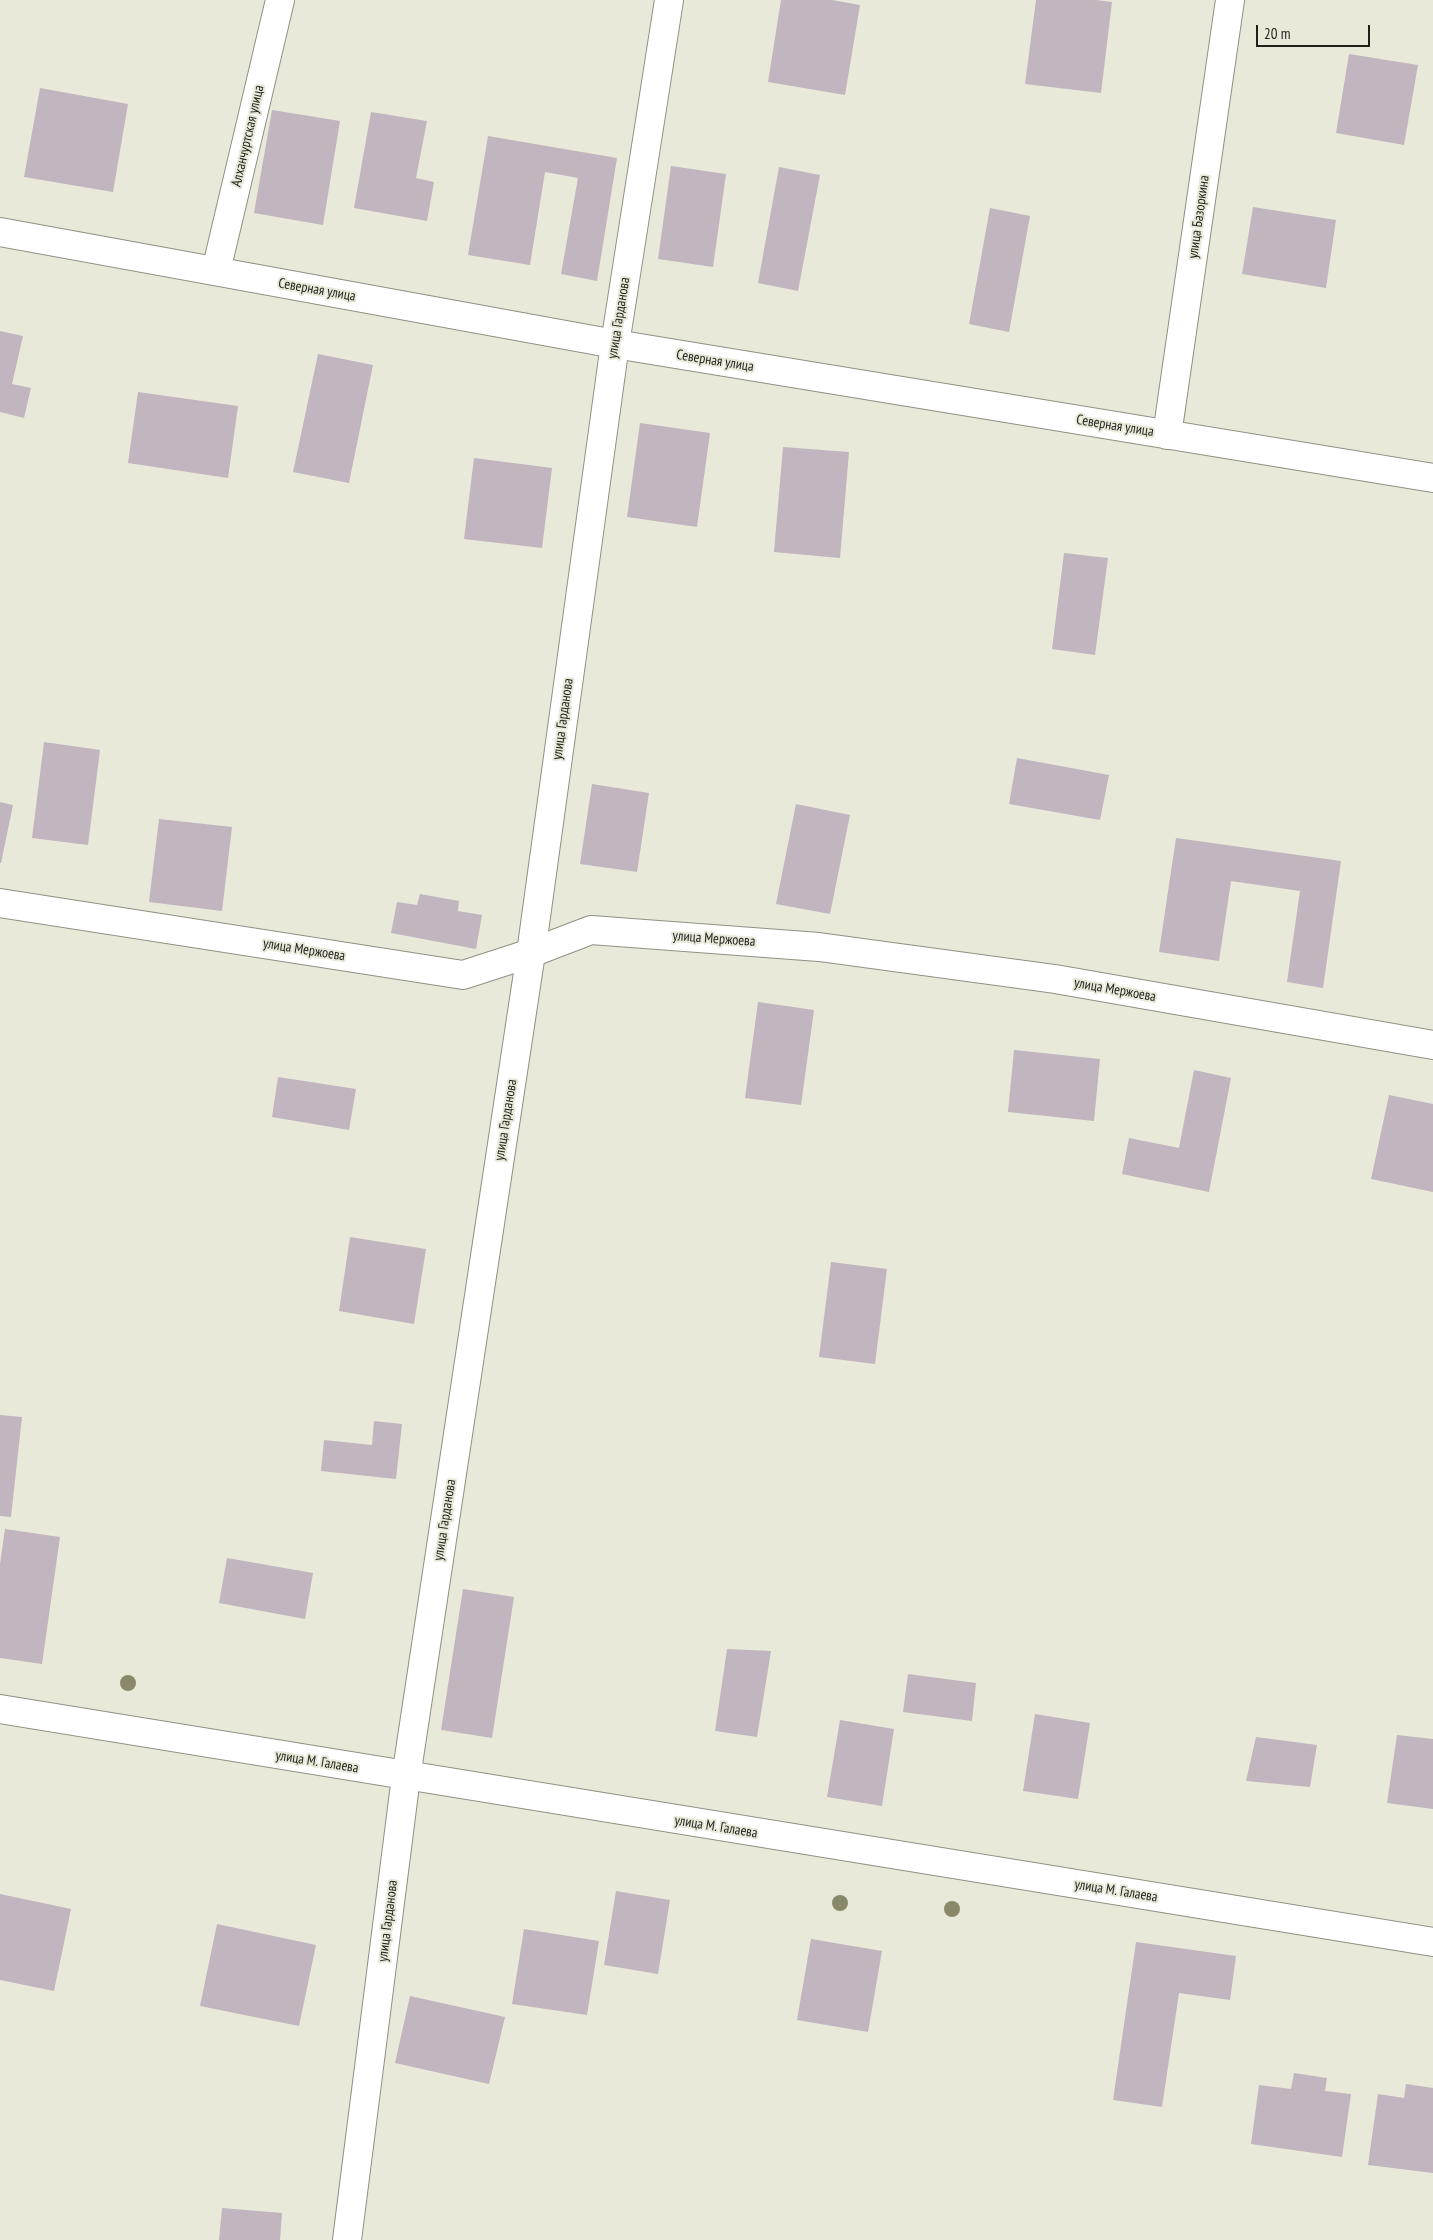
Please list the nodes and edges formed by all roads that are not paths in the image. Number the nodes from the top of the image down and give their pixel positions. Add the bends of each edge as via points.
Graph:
1 (280, 0) edge
2 (669, 0) edge
3 (1230, 0) edge
4 (0, 232) edge
5 (216, 271) junction
6 (615, 344) junction
7 (1167, 435) junction
8 (1433, 478) edge
9 (0, 903) edge
10 (531, 953) junction
11 (1433, 1045) edge
12 (0, 1709) edge
13 (406, 1776) junction
14 (1433, 1942) edge
15 (347, 2240) edge

1 - 5 street, Алханчуртская улица
2 - 6 street, улица Гарданова
3 - 7 street, улица Базоркина
4 - 5 street, Северная улица
5 - 6 street, Северная улица
6 - 7 street, Северная улица
6 - 10 street, улица Гарданова
7 - 8 street, Северная улица
9 - 10 street, улица Мержоева via 463,975
10 - 11 street, улица Мержоева via 590,930 819,947 1055,979
10 - 13 street, улица Гарданова
12 - 13 street, улица М. Галаева
13 - 14 street, улица М. Галаева
13 - 15 street, улица Гарданова

